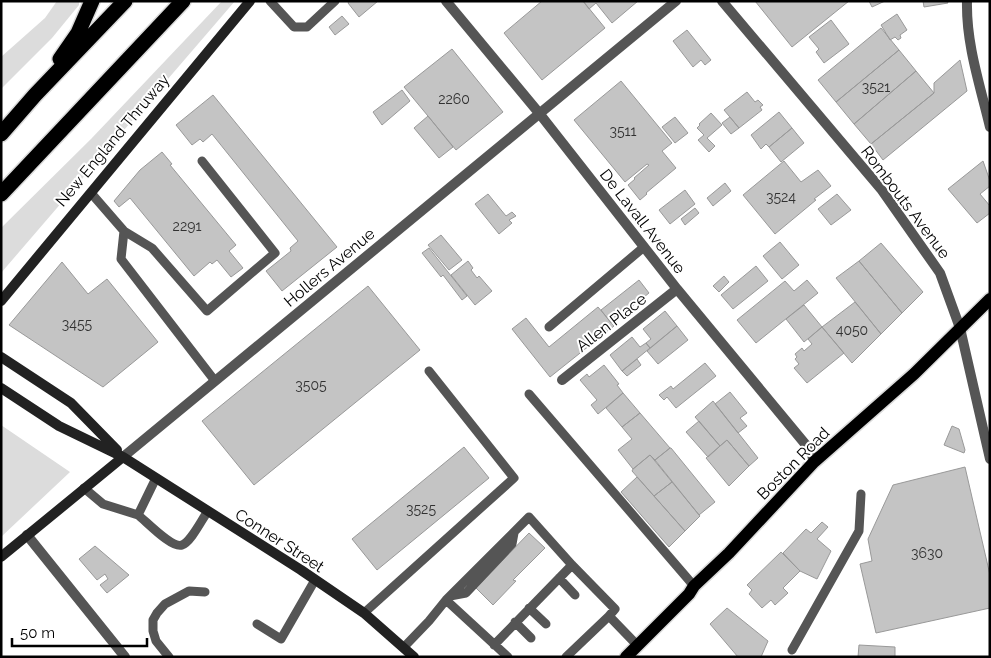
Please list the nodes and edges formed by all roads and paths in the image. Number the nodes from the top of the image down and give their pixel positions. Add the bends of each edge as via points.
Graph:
1 (92, 1) edge
2 (125, 1) edge
3 (183, 1) edge
4 (250, 1) edge
5 (270, 1) edge
6 (335, 1) edge
7 (446, 1) edge
8 (676, 1) edge
9 (722, 1) edge
10 (967, 1) edge
11 (35, 95) junction
12 (539, 113) junction
13 (990, 126) edge
14 (1, 134) edge
15 (202, 161) dead end
16 (91, 193) junction
17 (1, 194) edge
18 (124, 231) junction
19 (644, 247) junction
20 (677, 288) junction
21 (990, 299) edge
22 (1, 301) edge
23 (549, 327) dead end
24 (960, 328) junction
25 (1, 357) edge
26 (429, 371) dead end
27 (215, 380) junction
28 (562, 380) dead end
29 (1, 388) edge
30 (530, 394) dead end
31 (123, 456) junction
32 (990, 459) edge
33 (814, 462) junction
34 (156, 478) junction
35 (84, 488) junction
36 (861, 494) dead end
37 (208, 511) junction
38 (138, 515) junction
39 (27, 536) junction
40 (1, 557) edge
41 (572, 565) junction
42 (559, 578) junction
43 (315, 580) junction
44 (694, 586) junction
45 (205, 592) dead end
46 (575, 595) dead end
47 (448, 598) junction
48 (529, 608) junction
49 (364, 613) junction
50 (609, 616) junction
51 (515, 622) junction
52 (257, 624) dead end
53 (546, 624) dead end
54 (531, 638) dead end
55 (494, 645) junction
56 (637, 646) junction
57 (404, 647) junction
58 (792, 650) dead end
59 (572, 653) edge
60 (125, 657) edge
61 (169, 657) edge
62 (414, 657) edge
63 (508, 657) edge
64 (626, 657) edge

1 - 11 highway via 78,34
2 - 11 highway
3 - 17 highway
4 - 16 main road, New England Thruway
5 - 6 lane via 294,27 307,27
7 - 12 street, De Lavall Avenue
8 - 12 street, Hollers Avenue
9 - 24 street, Rombouts Avenue via 881,189 940,273
10 - 13 street via 966,21 971,50
11 - 14 highway
12 - 19 street, De Lavall Avenue
12 - 27 street, Hollers Avenue
15 - 18 lane via 275,252 207,311 152,248
16 - 18 lane
16 - 22 main road, New England Thruway
18 - 27 lane via 121,259
19 - 20 street, De Lavall Avenue
19 - 23 lane
20 - 28 street, Allen Place
20 - 33 street, De Lavall Avenue via 811,451
21 - 24 main road, Boston Road
24 - 32 street, Rombouts Avenue
24 - 33 main road, Boston Road via 914,374
25 - 31 main road, Conner Street via 71,403
26 - 49 lane via 514,478
27 - 31 street, Hollers Avenue
29 - 31 main road, Conner Street via 59,426
30 - 44 lane
31 - 34 main road, Conner Street
31 - 35 main road, Hollers Avenue
33 - 44 main road, Boston Road via 724,559
34 - 37 main road, Conner Street
34 - 38 lane
35 - 38 lane via 103,504
35 - 39 main road, Hollers Avenue
36 - 58 lane via 859,531
37 - 38 lane via 189,540 177,546
37 - 43 main road, Conner Street
39 - 40 main road, Hollers Avenue
39 - 60 street
41 - 42 lane
41 - 47 lane via 529,517
41 - 50 lane via 615,609
42 - 46 lane
42 - 48 lane
43 - 49 main road, Conner Street
43 - 52 lane via 282,639
44 - 56 main road, Boston Road
45 - 61 lane via 189,591 156,613 153,631 156,641
47 - 55 lane
47 - 57 lane
48 - 51 lane
48 - 53 lane
49 - 57 main road, Conner Street
50 - 56 lane
50 - 59 lane via 600,621
51 - 54 lane
51 - 55 lane
55 - 63 lane
56 - 64 main road, Boston Road
57 - 62 main road, Conner Street

